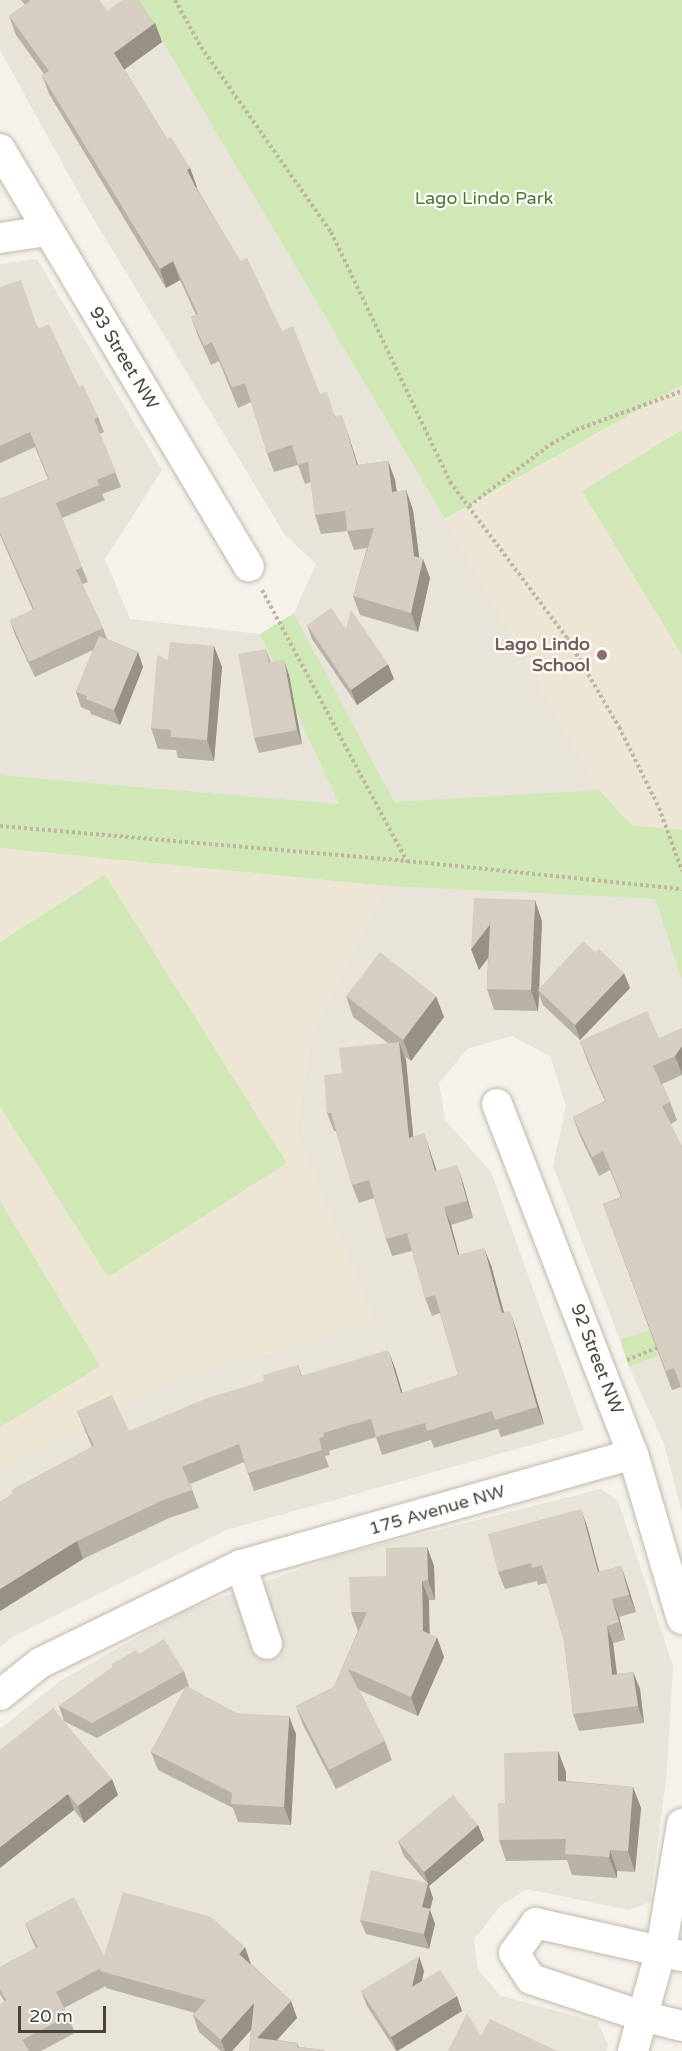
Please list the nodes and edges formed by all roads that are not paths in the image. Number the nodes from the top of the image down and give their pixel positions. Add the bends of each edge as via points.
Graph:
1 (0, 149) edge
2 (47, 231) junction
3 (0, 238) edge
4 (249, 566) road end
5 (497, 1104) dead end
6 (633, 1454) junction
7 (241, 1565) junction
8 (682, 1619) edge
9 (267, 1644) dead end
10 (0, 1695) edge
11 (682, 1824) edge
12 (672, 1953) edge
13 (642, 2016) junction
14 (682, 2026) edge
15 (633, 2051) edge

1 - 2 street, 93 Street NW
2 - 3 street
2 - 4 street, 93 Street NW
5 - 6 street, 92 Street NW
6 - 7 street, 175 Avenue NW
6 - 8 street, 92 Street NW
7 - 9 street
7 - 10 street, 175 Avenue NW via 40,1663
11 - 12 street
12 - 13 street
12 - 13 street via 536,1923 514,1953 531,1979
13 - 14 street
13 - 15 street

